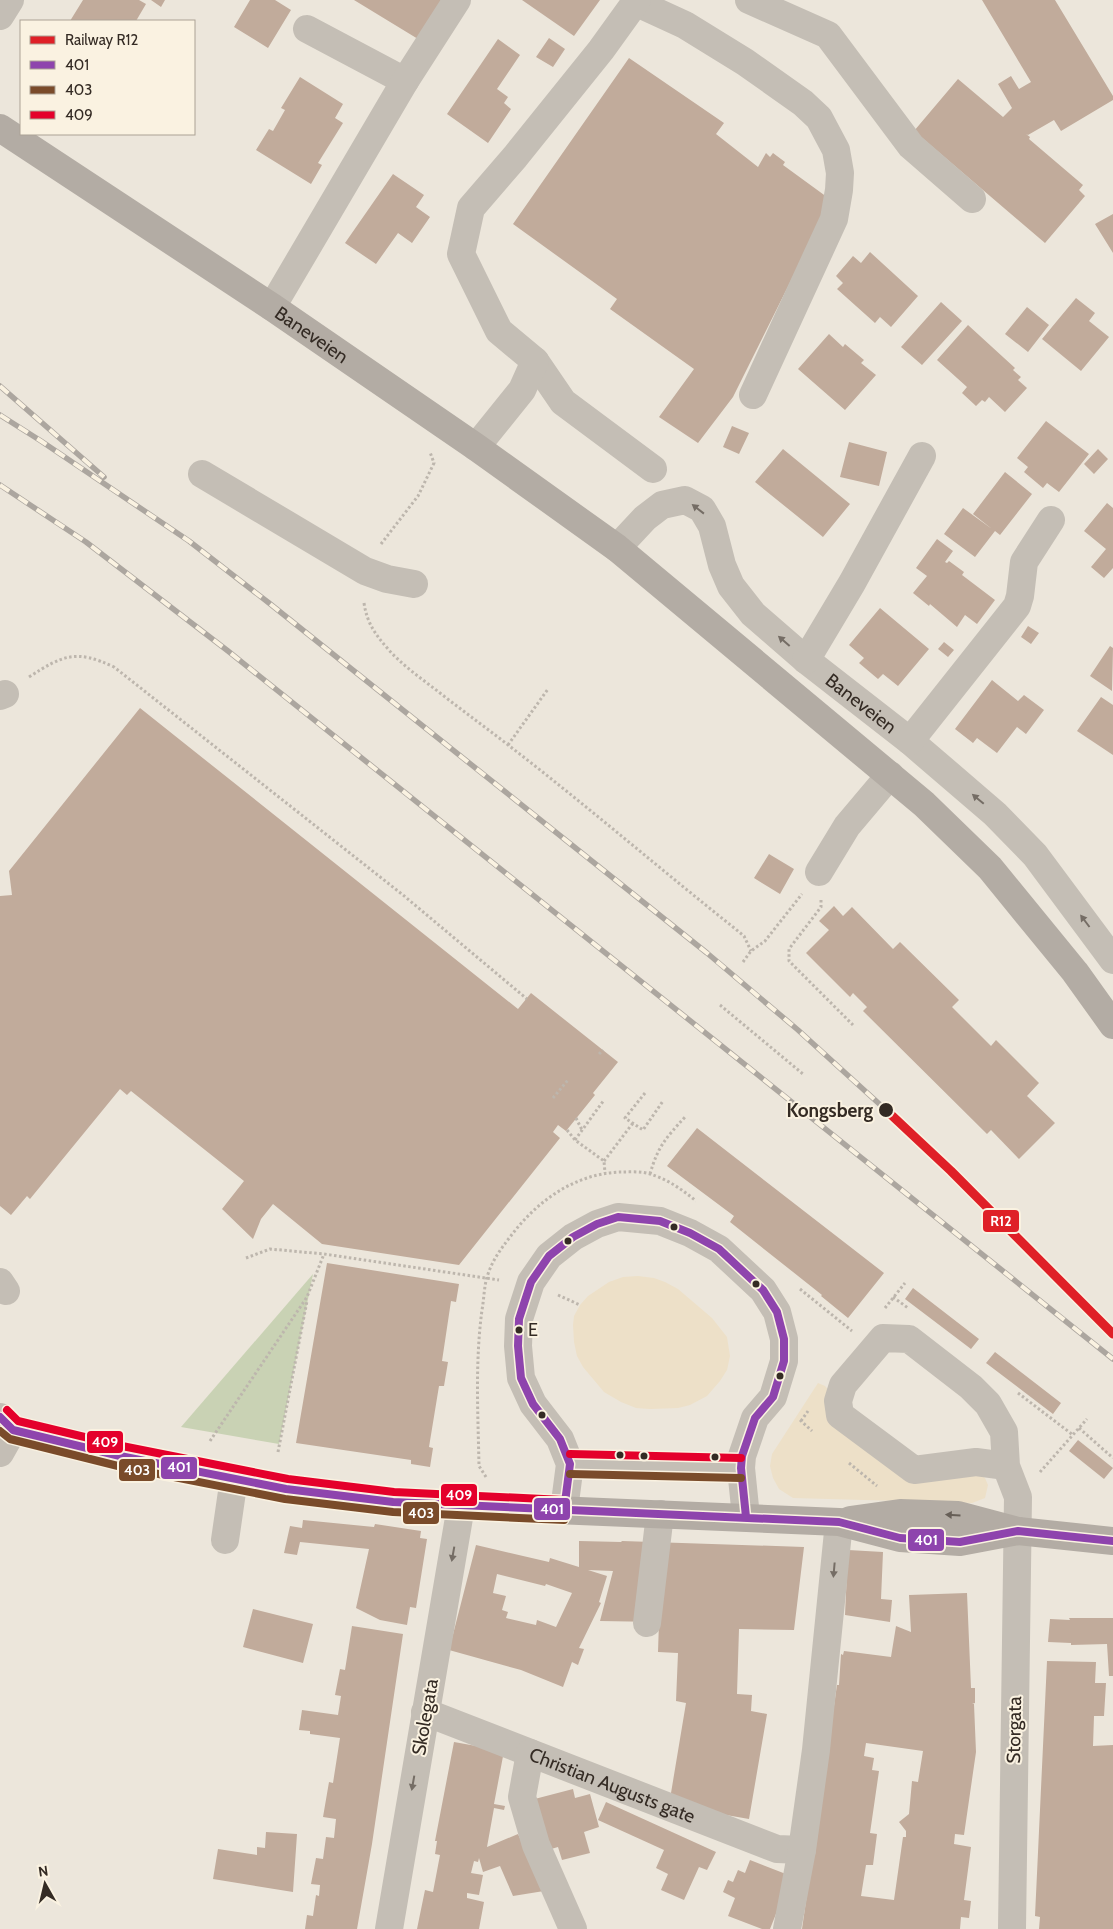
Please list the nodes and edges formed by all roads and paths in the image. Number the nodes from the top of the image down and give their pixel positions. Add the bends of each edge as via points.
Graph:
1 (10, 0) edge
2 (457, 0) edge
3 (749, 0) edge
4 (636, 1) edge
5 (0, 16) edge
6 (307, 29) dead end
7 (405, 81) junction
8 (0, 128) edge
9 (972, 199) dead end
10 (272, 307) junction
11 (535, 361) junction
12 (753, 395) dead end
13 (476, 447) junction
14 (922, 456) dead end
15 (653, 468) dead end
16 (202, 474) dead end
17 (1051, 520) dead end
18 (618, 548) junction
19 (414, 584) dead end
20 (806, 660) junction
21 (548, 689) dead end
22 (2, 695) edge
23 (910, 741) junction
24 (890, 775) junction
25 (819, 872) joint
26 (793, 905) dead end
27 (751, 952) junction
28 (1113, 960) edge
29 (743, 962) dead end
30 (526, 999) dead end
31 (720, 1005) dead end
32 (853, 1025) dead end
33 (1113, 1025) edge
34 (603, 1050) dead end
35 (599, 1054) dead end
36 (802, 1074) dead end
37 (568, 1080) dead end
38 (644, 1093) dead end
39 (553, 1098) dead end
40 (604, 1100) dead end
41 (663, 1101) dead end
42 (685, 1117) dead end
43 (576, 1118) dead end
44 (633, 1122) junction
45 (567, 1130) dead end
46 (582, 1130) junction
47 (575, 1140) junction
48 (604, 1161) junction
49 (605, 1173) junction
50 (650, 1174) junction
51 (701, 1205) dead end
52 (324, 1254) junction
53 (246, 1258) dead end
54 (487, 1279) junction
55 (531, 1282) junction
56 (793, 1283) dead end
57 (308, 1297) junction
58 (580, 1305) dead end
59 (853, 1332) dead end
60 (811, 1407) dead end
61 (1087, 1419) dead end
62 (801, 1421) dead end
63 (7, 1423) edge
64 (1079, 1428) junction
65 (210, 1441) dead end
66 (278, 1452) dead end
67 (0, 1453) edge
68 (1113, 1458) edge
69 (570, 1464) junction
70 (1006, 1466) junction
71 (741, 1468) junction
72 (234, 1478) junction
73 (489, 1483) dead end
74 (1018, 1497) junction
75 (461, 1506) junction
76 (564, 1510) junction
77 (660, 1514) junction
78 (746, 1517) junction
79 (839, 1522) junction
80 (1018, 1531) junction
81 (225, 1540) dead end
82 (1113, 1541) edge
83 (647, 1622) dead end
84 (425, 1712) junction
85 (530, 1753) junction
86 (802, 1850) junction
87 (389, 1929) edge
88 (573, 1929) edge
89 (786, 1929) edge
90 (1012, 1929) edge

1 - 5 street
2 - 7 street
3 - 9 street via 828,35 911,146
4 - 11 street via 601,50 471,208 460,254 499,331
4 - 12 street via 685,25 803,102 819,118 836,150 840,173 834,219
6 - 7 street
7 - 10 street
8 - 10 main road, Baneveien
10 - 13 main road, Baneveien
11 - 13 street via 522,390
11 - 15 street via 563,402
13 - 18 main road, Baneveien
14 - 20 street
16 - 19 street via 365,572
17 - 23 street via 1024,562 1017,606
20 -> 18 street, Baneveien via 753,614 731,586 712,526 702,509 684,500 662,505 645,518
18 - 24 main road, Baneveien
20 - 23 street, Baneveien
21 - 27 path via 510,746 733,926 744,936
22 - 30 path via 54,661 72,656 85,656 114,667 402,895
28 -> 23 street, Baneveien via 1035,854 995,814
24 - 25 street via 847,826
24 - 33 main road, Baneveien via 990,868 1075,972
25 - 32 path via 821,907 789,949 789,961
26 - 27 path via 765,941
27 - 29 path
31 - 36 path
34 - 35 path
37 - 39 path
38 - 44 path via 625,1118
40 - 46 path
41 - 44 path via 643,1130
42 - 50 path via 657,1152
43 - 46 path
44 - 48 path
45 - 47 path
46 - 47 path
47 - 48 path
48 - 49 path
49 - 50 path
49 - 54 path via 561,1189 536,1207 492,1260
50 - 51 path via 675,1186
52 - 53 path via 270,1249
52 - 54 path
52 - 57 path
54 - 55 path
54 - 73 path via 477,1381 479,1466
55 - 58 path
55 - 69 street via 519,1319 521,1378 532,1404 560,1439
55 - 71 street via 549,1256 573,1237 618,1217 660,1222 719,1249 763,1290 777,1312 784,1339 784,1361 773,1397 755,1418
56 - 59 path
57 - 65 path
57 - 66 path
60 - 62 path
61 - 64 path
63 - 67 street
63 - 72 street via 120,1456
64 - 68 path
64 - 74 path
69 - 71 street
69 - 76 street
70 - 70 street via 976,1462 914,1470 840,1415 838,1402 843,1385 883,1338 909,1339 988,1404 1004,1432
70 - 74 street
71 - 78 street
72 - 75 street via 286,1489 393,1502
72 - 81 street
74 - 80 street, Storgata
75 - 76 main road
75 -> 84 street, Skolegata
76 - 77 main road
77 - 78 main road
77 - 83 street
78 - 79 main road
79 - 80 main road via 900,1538 960,1542
79 -> 86 street via 816,1750
80 - 82 main road
80 - 90 street, Storgata
84 - 85 street, Christian Augusts gate
84 -> 87 street, Skolegata
85 - 86 street, Christian Augusts gate via 777,1849
85 - 88 street via 522,1797 536,1845
86 - 89 street

